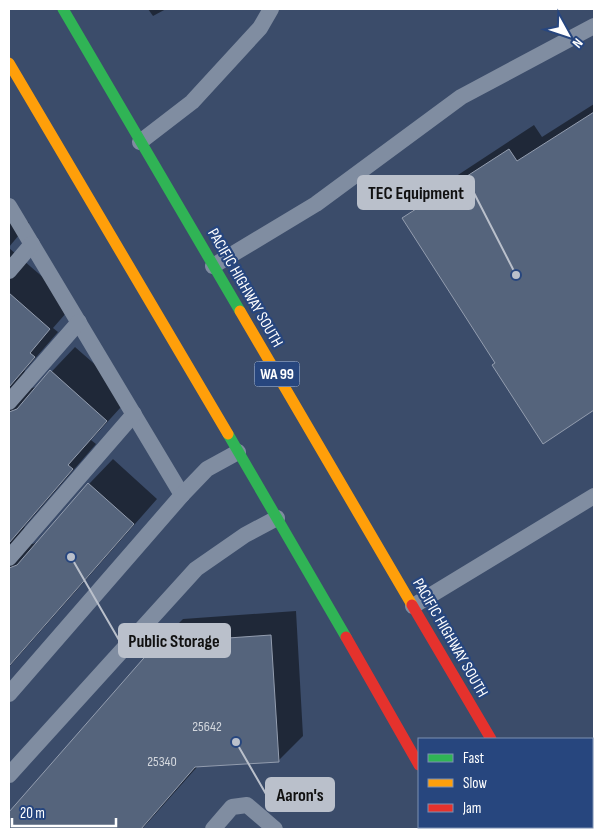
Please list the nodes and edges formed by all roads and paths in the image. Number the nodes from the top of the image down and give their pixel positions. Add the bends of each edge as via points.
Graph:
1 (62, 9) edge
2 (271, 9) edge
3 (594, 26) edge
4 (9, 64) edge
5 (140, 142) junction
6 (9, 206) edge
7 (32, 244) junction
8 (213, 266) junction
9 (9, 271) edge
10 (79, 322) junction
11 (9, 402) edge
12 (134, 414) junction
13 (238, 452) junction
14 (182, 495) junction
15 (594, 496) edge
16 (277, 518) junction
17 (9, 558) edge
18 (413, 606) junction
19 (9, 694) edge
20 (490, 738) edge
21 (418, 763) edge
22 (9, 775) edge
23 (213, 829) edge
24 (275, 829) edge

1 - 5 main road, PACIFIC HIGHWAY SOUTH / WA 99
2 - 5 lane via 260,28 192,102
3 - 8 lane via 461,97 316,204
4 - 13 main road
5 - 8 main road, PACIFIC HIGHWAY SOUTH / WA 99
6 - 7 lane
7 - 9 lane
7 - 10 lane
8 - 18 main road, PACIFIC HIGHWAY SOUTH / WA 99
10 - 11 lane
10 - 12 lane
12 - 14 lane
12 - 17 lane
13 - 14 lane via 207,469
13 - 16 main road
14 - 19 lane
15 - 18 lane
16 - 21 main road
16 - 22 lane via 245,535 196,569
18 - 20 main road, PACIFIC HIGHWAY SOUTH / WA 99
23 - 24 lane via 232,807 247,805

